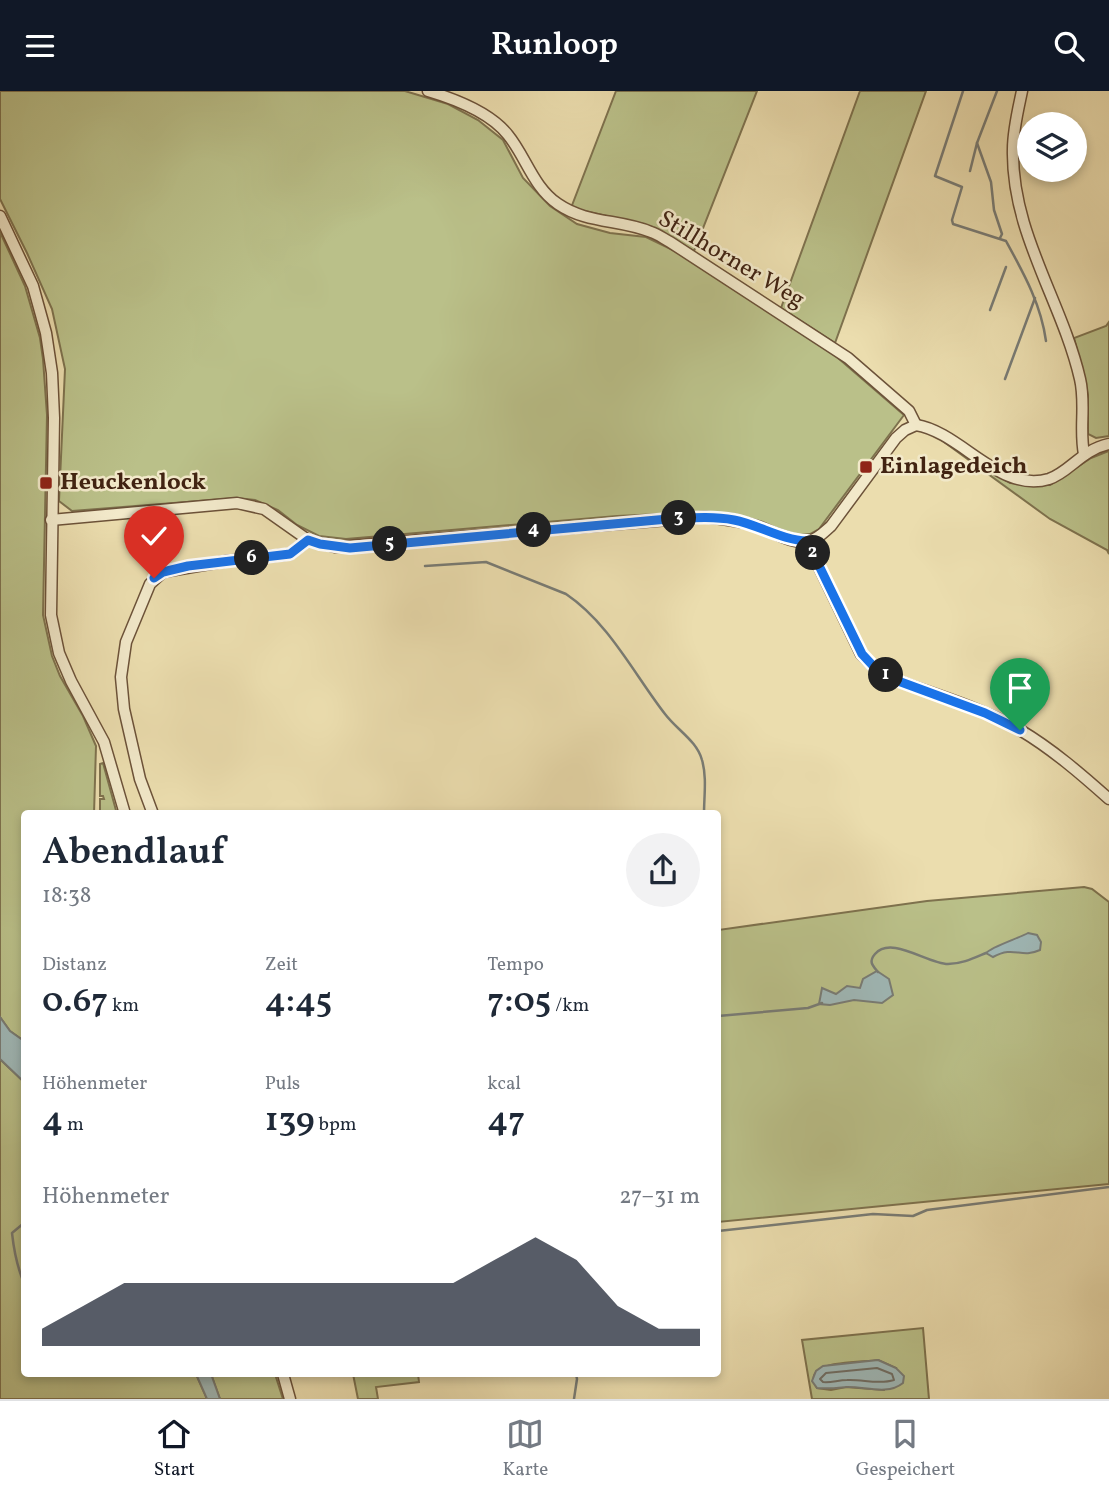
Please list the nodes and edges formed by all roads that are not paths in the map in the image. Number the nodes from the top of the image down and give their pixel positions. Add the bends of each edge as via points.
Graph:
1 (428, 91) edge
2 (1022, 91) edge
3 (0, 216) edge
4 (916, 425) junction
5 (1109, 444) edge
6 (1084, 454) junction
7 (51, 520) junction
8 (308, 540) junction
9 (807, 541) junction
10 (1109, 799) edge
11 (124, 810) edge
12 (152, 810) edge
13 (284, 1377) edge
14 (290, 1399) edge

1 - 4 street, Stillhorner Weg via 461,103 500,126 554,201 576,215 644,230 670,242 848,358 909,411
2 - 6 street via 1013,149 1016,189 1027,236 1067,334 1080,380
3 - 7 street via 33,286 50,354 54,418
4 - 6 street, Stillhorner Weg via 941,433 1014,478 1050,479
4 - 9 street via 896,438 831,526
5 - 6 street
7 - 8 street via 237,503 264,509
7 - 11 street via 51,615 59,653 104,742
8 - 9 street via 350,548 705,517 734,520 794,541
8 - 12 street via 290,554 163,572 150,584 126,642 121,677 124,709
9 - 10 street via 862,654 876,669 1020,730
13 - 14 street

